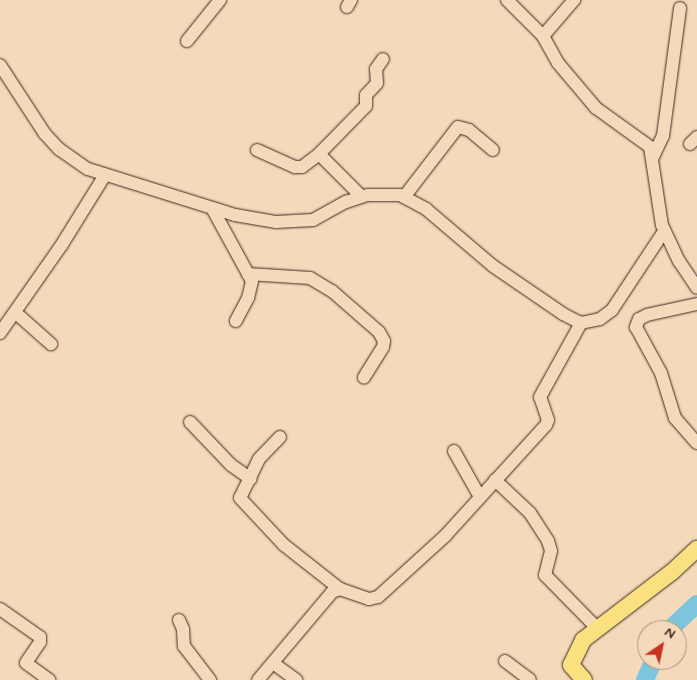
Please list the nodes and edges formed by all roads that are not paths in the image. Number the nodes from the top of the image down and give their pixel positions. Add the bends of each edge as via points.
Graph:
1 (220, 0) edge
2 (507, 0) edge
3 (574, 0) edge
4 (680, 8) dead end
5 (543, 36) junction
6 (187, 41) dead end
7 (383, 60) dead end
8 (0, 65) edge
9 (257, 150) dead end
10 (494, 150) dead end
11 (319, 154) junction
12 (653, 157) junction
13 (105, 175) junction
14 (361, 196) junction
15 (404, 197) junction
16 (212, 208) junction
17 (664, 231) junction
18 (248, 274) junction
19 (697, 288) edge
20 (697, 304) edge
21 (16, 313) junction
22 (236, 321) dead end
23 (581, 322) junction
24 (0, 333) edge
25 (51, 344) dead end
26 (364, 377) dead end
27 (190, 422) dead end
28 (280, 437) dead end
29 (697, 443) edge
30 (454, 451) dead end
31 (251, 479) junction
32 (496, 480) junction
33 (480, 497) junction
34 (697, 549) edge
35 (340, 589) junction
36 (0, 609) edge
37 (178, 620) dead end
38 (596, 627) junction
39 (506, 661) dead end
40 (273, 664) junction
41 (49, 680) edge
42 (210, 680) edge
43 (258, 680) edge
44 (296, 680) edge
45 (530, 680) edge
46 (584, 680) edge

1 - 6 street
2 - 5 street
3 - 5 street
4 - 12 street via 662,136
5 - 12 street via 558,64 591,102 647,143
7 - 11 street via 376,70 377,83 366,95 366,106
8 - 13 street via 45,134 59,149 88,169
9 - 11 street via 295,167 302,167
10 - 15 street via 469,130 458,128
11 - 14 street
12 - 17 street
13 - 16 street via 152,186
13 - 21 street
14 - 15 street via 386,193
14 - 16 street via 313,220 298,223 276,222
15 - 23 street via 426,210 493,266 563,314
16 - 18 street
17 - 19 street
17 - 23 street via 612,310 600,319
18 - 22 street via 251,289
18 - 26 street via 310,278 339,297 384,342
20 - 29 street via 647,315 639,320 636,328 661,373 675,418
21 - 24 street
21 - 25 street
23 - 32 street via 540,397 548,423
27 - 31 street via 231,465
28 - 31 street via 262,454
30 - 33 street
31 - 35 street via 240,495 242,502 284,544
32 - 33 street
32 - 38 street via 530,513 548,541 551,551 545,575
33 - 35 street via 444,536 378,597 369,599
34 - 38 main road via 659,582
35 - 40 street via 329,595
36 - 41 street via 40,637 26,663
37 - 42 street via 183,629 184,646
38 - 46 main road via 580,644 571,662 573,670
39 - 45 street
40 - 43 street
40 - 44 street

